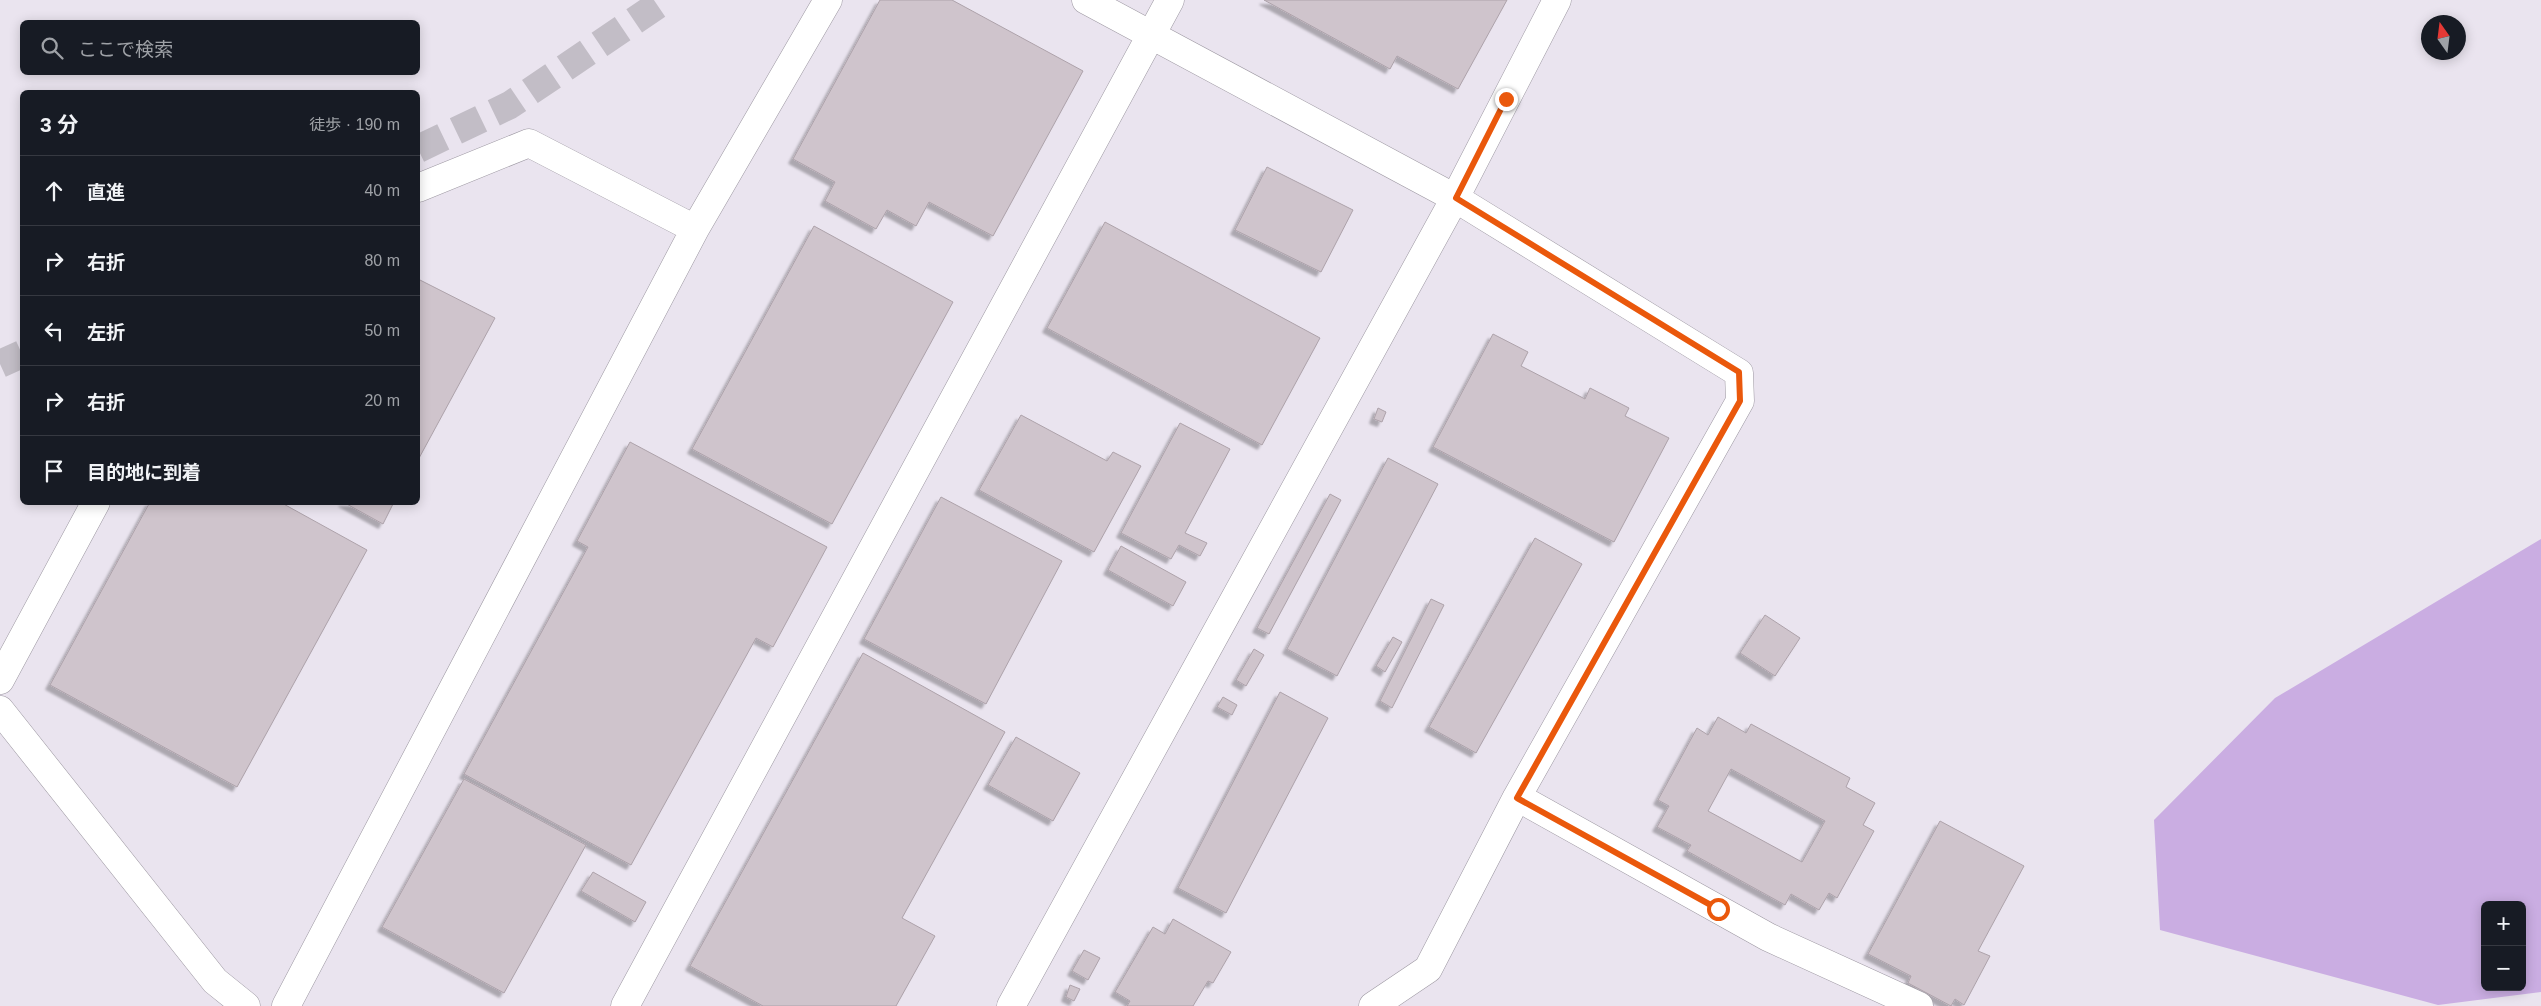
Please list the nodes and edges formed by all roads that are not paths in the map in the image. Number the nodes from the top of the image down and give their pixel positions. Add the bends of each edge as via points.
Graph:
1 (828, 0) edge
2 (1086, 0) edge
3 (1170, 0) edge
4 (1557, 0) edge
5 (1152, 34) junction
6 (420, 187) edge
7 (1456, 198) junction
8 (695, 229) junction
9 (94, 505) edge
10 (0, 680) edge
11 (0, 710) edge
12 (1517, 798) junction
13 (246, 1006) edge
14 (286, 1006) edge
15 (625, 1006) edge
16 (1011, 1006) edge
17 (1373, 1006) edge
18 (1919, 1006) edge

1 - 8 street
2 - 5 street
3 - 5 street
4 - 7 street
5 - 7 street
5 - 15 street
6 - 8 street via 529,143
7 - 12 street via 1739,372 1740,401
7 - 16 street
8 - 14 street
9 - 10 street
11 - 13 street via 215,981
12 - 17 street via 1428,969
12 - 18 street via 1768,937

